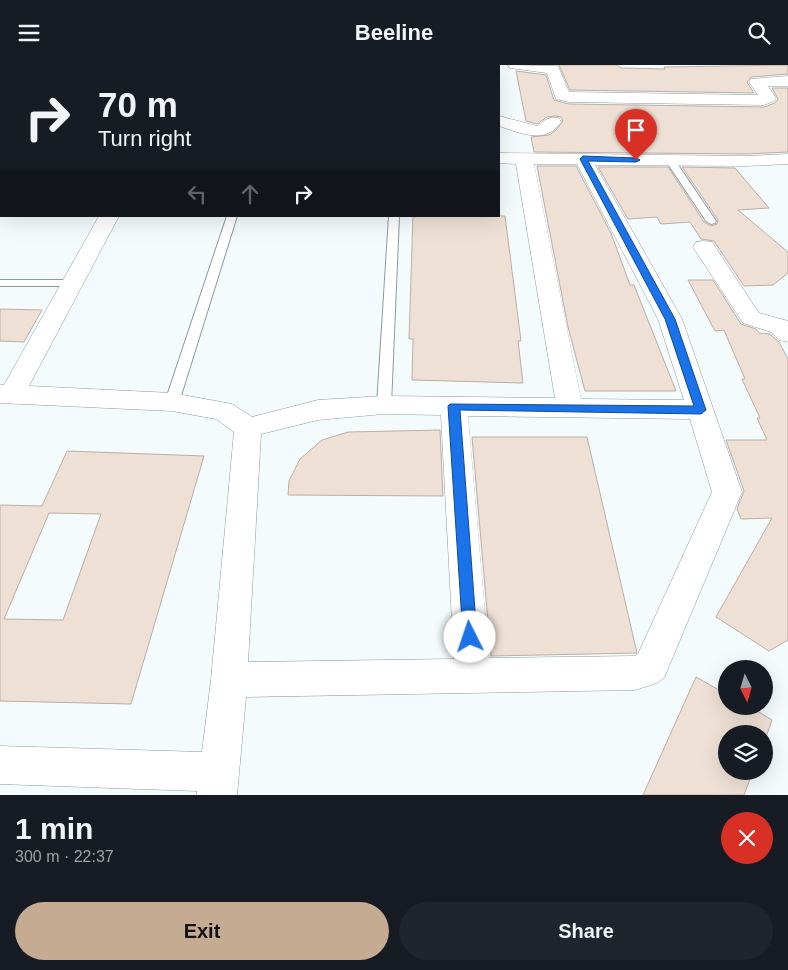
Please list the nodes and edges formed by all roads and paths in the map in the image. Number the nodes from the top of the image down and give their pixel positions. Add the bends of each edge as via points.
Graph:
1 (515, 65) edge
2 (788, 81) edge
3 (500, 121) edge
4 (553, 122) dead end
5 (500, 158) edge
6 (524, 158) junction
7 (583, 159) junction
8 (788, 159) edge
9 (671, 161) junction
10 (108, 217) edge
11 (232, 217) edge
12 (394, 217) edge
13 (711, 221) dead end
14 (704, 247) dead end
15 (0, 283) edge
16 (72, 283) junction
17 (788, 334) edge
18 (6, 394) edge
19 (172, 402) junction
20 (384, 405) junction
21 (454, 406) junction
22 (570, 408) junction
23 (701, 410) junction
24 (248, 428) junction
25 (473, 675) junction
26 (229, 680) junction
27 (0, 765) edge
28 (217, 784) edge

1 - 2 street via 553,69 562,95 569,97 768,100 756,83
3 - 4 street via 541,131
5 - 6 street
6 - 7 street
6 - 22 street
7 - 9 street
7 - 23 street via 670,319
8 - 9 street
9 - 13 lane
10 - 16 street
11 - 19 lane
12 - 20 lane
14 - 17 street via 751,318 781,327
15 - 16 lane
16 - 18 street
18 - 19 street
19 - 24 street via 223,411
20 - 21 street
20 - 24 street via 318,409
21 - 22 street
21 - 25 street
22 - 23 street
23 - 25 street via 727,492 651,666 635,673
24 - 26 street
25 - 26 street
26 - 28 street
27 - 28 street

